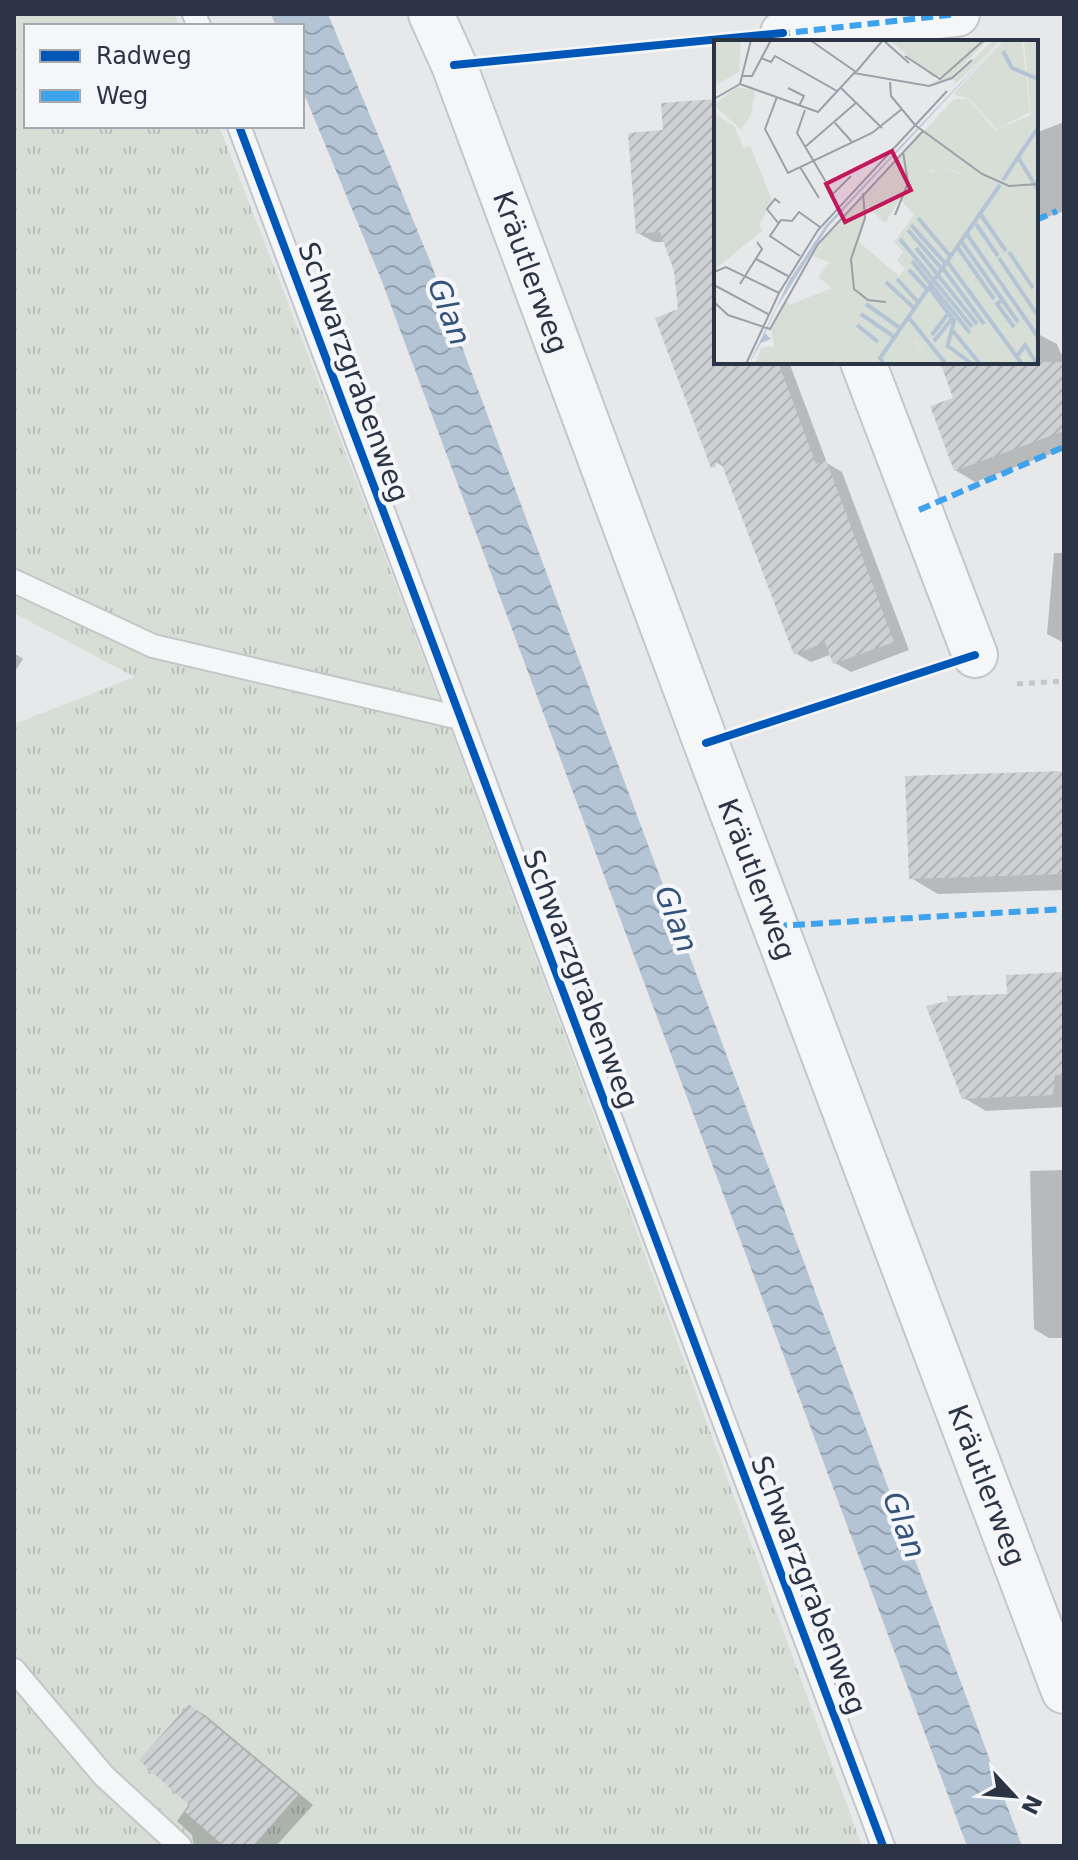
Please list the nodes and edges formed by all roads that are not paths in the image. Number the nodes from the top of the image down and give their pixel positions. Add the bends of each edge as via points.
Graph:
1 (431, 14) edge
2 (957, 14) edge
3 (783, 38) edge
4 (240, 128) edge
5 (864, 364) edge
6 (14, 581) edge
7 (975, 655) dead end
8 (460, 718) junction
9 (14, 1670) edge
10 (1064, 1691) edge
11 (180, 1846) edge
12 (883, 1846) edge

1 - 10 street, Kräutlerweg
2 - 3 street
4 - 8 lane, Schwarzgrabenweg
5 - 7 street
6 - 8 lane via 153,646
8 - 12 lane, Schwarzgrabenweg
9 - 11 lane via 104,1776

